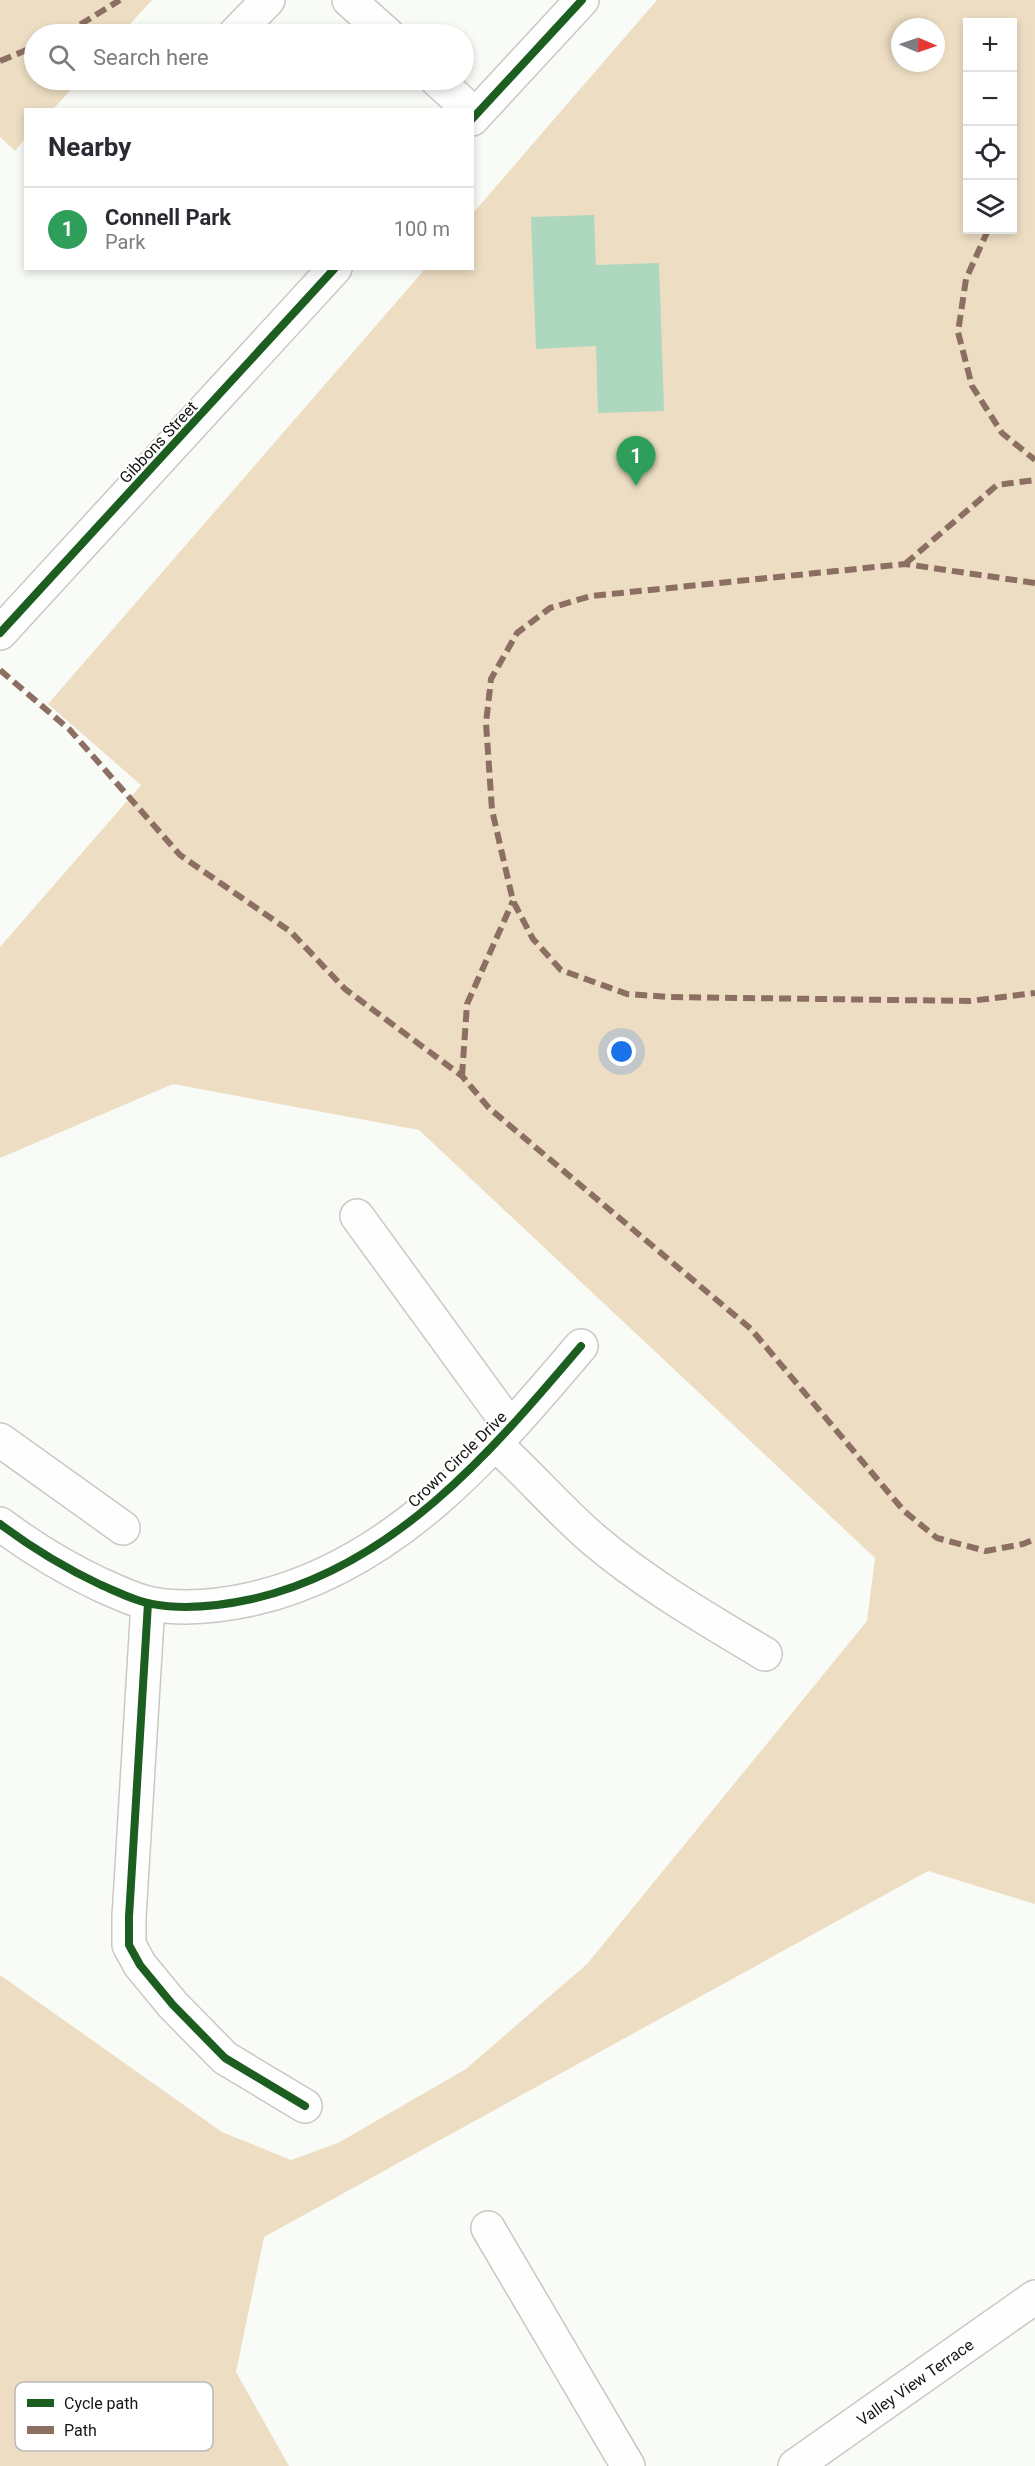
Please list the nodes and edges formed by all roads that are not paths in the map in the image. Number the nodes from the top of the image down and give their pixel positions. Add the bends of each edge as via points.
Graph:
1 (268, 0) edge
2 (349, 0) edge
3 (582, 0) edge
4 (245, 24) edge
5 (376, 24) edge
6 (448, 90) edge
7 (467, 108) edge
8 (474, 113) edge
9 (333, 270) edge
10 (0, 633) edge
11 (357, 1216) dead end
12 (581, 1346) dead end
13 (502, 1435) junction
14 (0, 1440) edge
15 (0, 1524) edge
16 (123, 1528) dead end
17 (148, 1603) junction
18 (765, 1654) dead end
19 (305, 2106) dead end
20 (488, 2228) dead end
21 (1035, 2298) edge
22 (628, 2466) edge
23 (795, 2466) edge

1 - 4 street
2 - 5 street
3 - 8 street
6 - 7 street
9 - 10 street, Gibbons Street
11 - 13 street
12 - 13 street, Crown Circle Drive
13 - 17 street, Crown Circle Drive via 418,1516 371,1550 332,1571 282,1592 233,1603 184,1607
13 - 18 street via 592,1539 667,1595
14 - 16 street
15 - 17 street, Crown Circle Drive via 74,1572
17 - 19 street via 129,1945 173,2005 225,2058
20 - 22 street
21 - 23 street, Valley View Terrace

